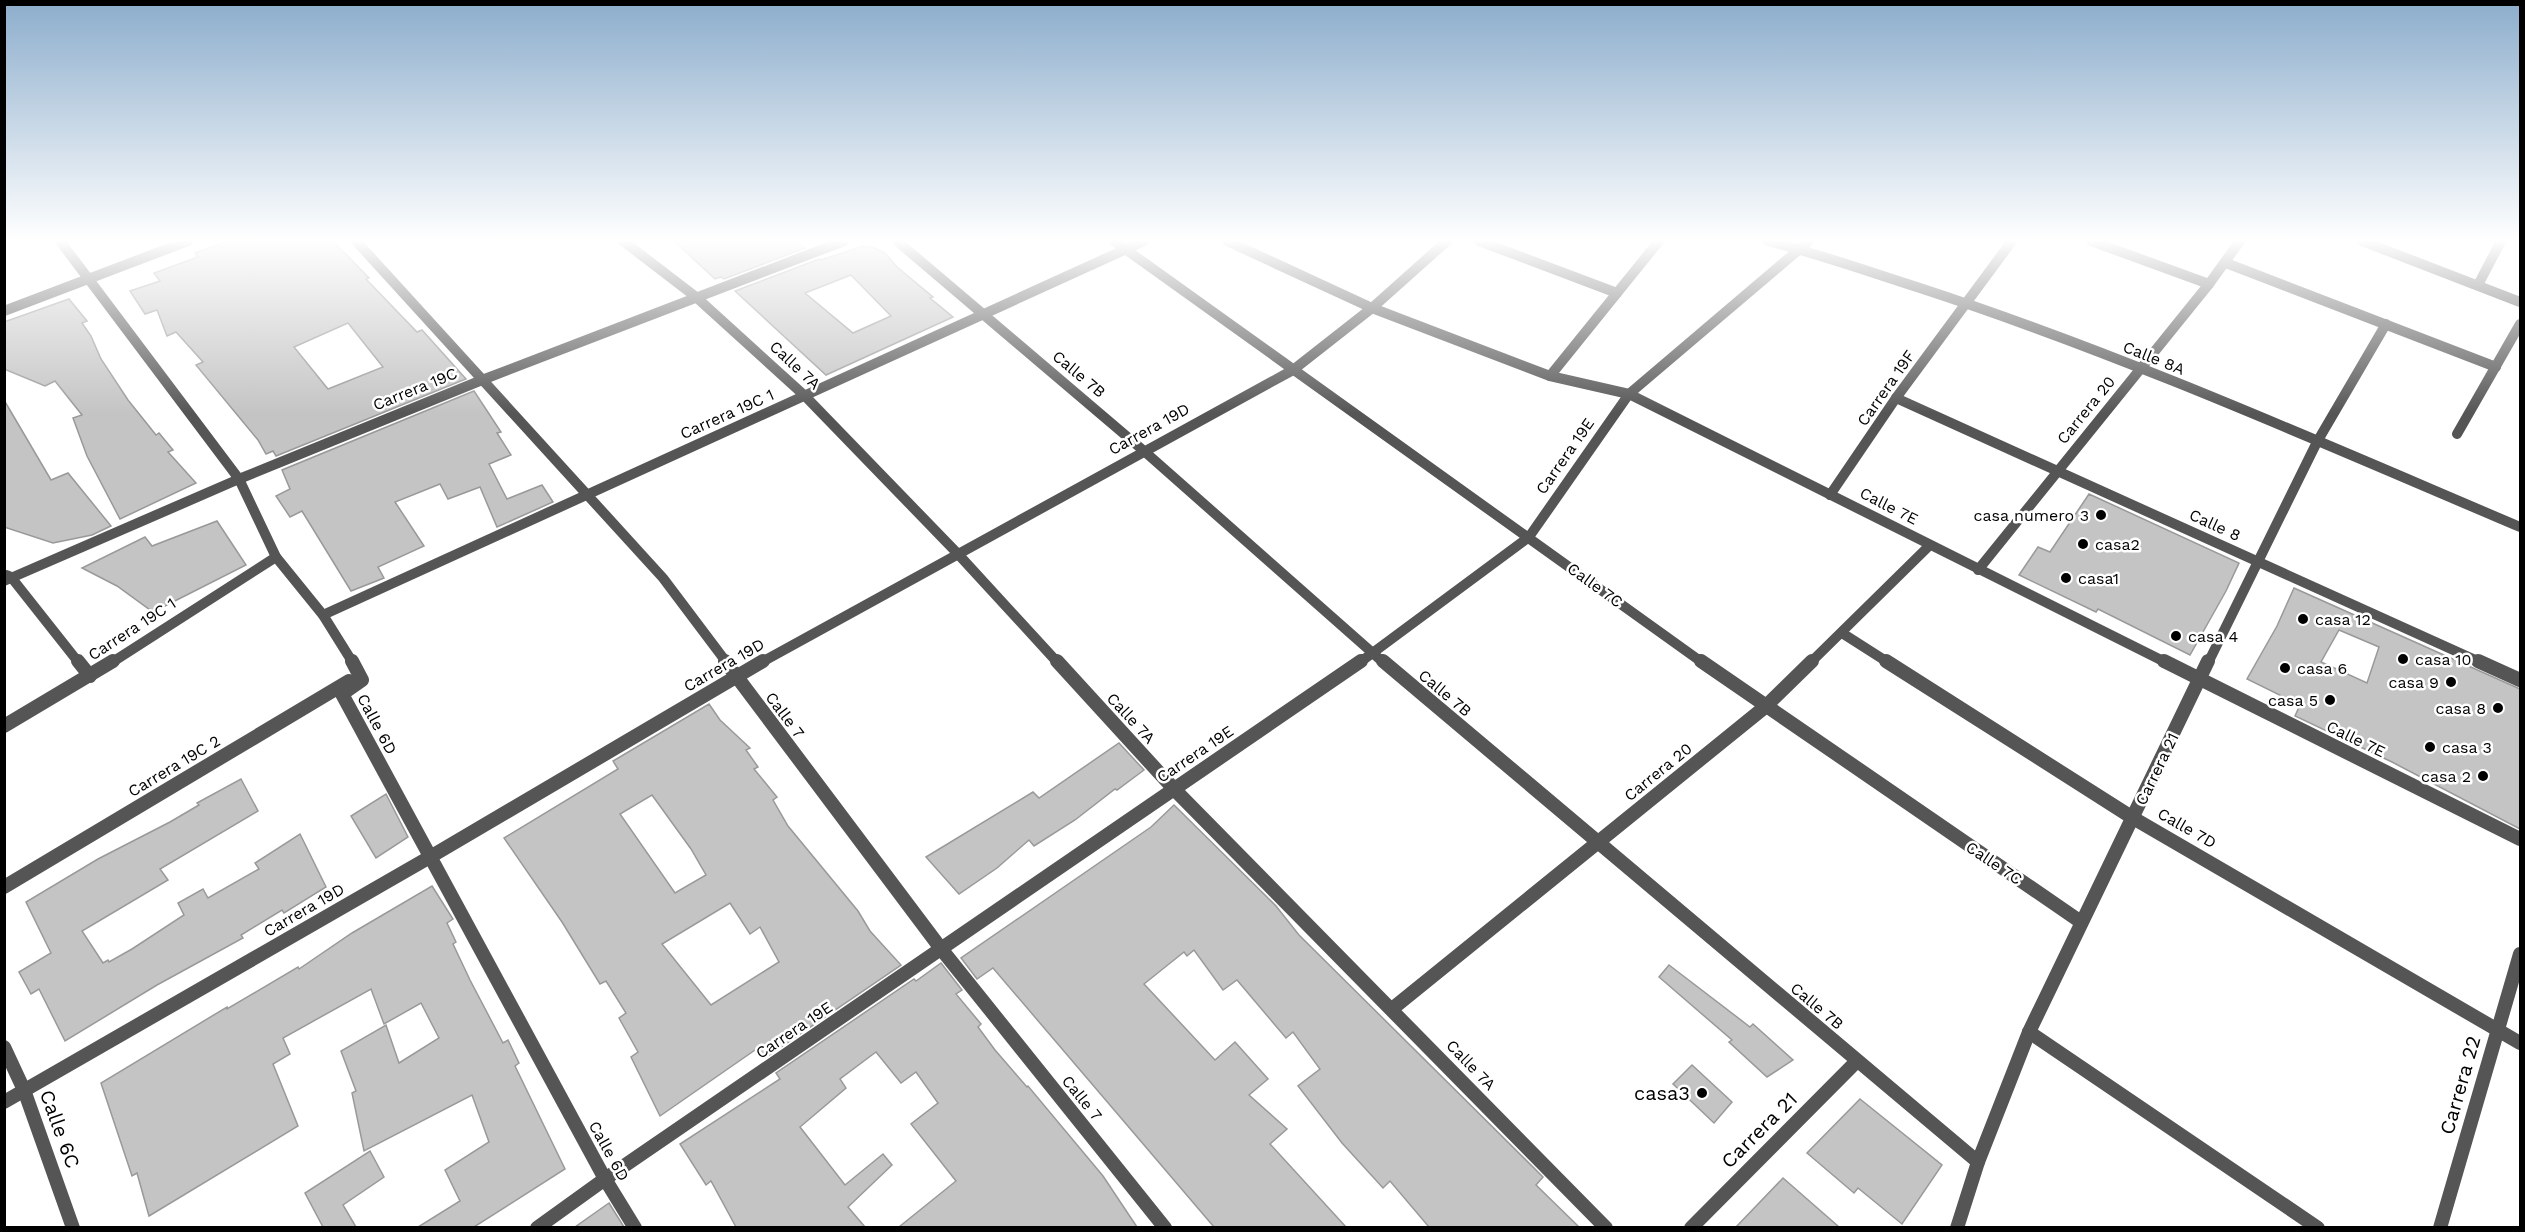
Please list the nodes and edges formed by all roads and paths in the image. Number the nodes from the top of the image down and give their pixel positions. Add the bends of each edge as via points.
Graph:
1 (37, 298) edge
2 (101, 298) edge
3 (408, 298) edge
4 (692, 298) edge
5 (698, 298) edge
6 (965, 298) edge
7 (1015, 298) edge
8 (1193, 298) edge
9 (1351, 298) edge
10 (1383, 298) edge
11 (1613, 298) edge
12 (1742, 298) edge
13 (1951, 298) edge
14 (1968, 298) edge
15 (2197, 298) edge
16 (2319, 298) edge
17 (1965, 303) junction
18 (1372, 308) junction
19 (4, 311) edge
20 (982, 313) junction
21 (2385, 324) junction
22 (2520, 324) edge
23 (2496, 367) junction
24 (2141, 368) junction
25 (1293, 370) junction
26 (1550, 376) junction
27 (482, 380) junction
28 (1629, 394) junction
29 (805, 396) junction
30 (1896, 398) junction
31 (2457, 434) dead end
32 (2317, 442) junction
33 (1144, 451) junction
34 (2058, 472) junction
35 (239, 479) junction
36 (586, 495) junction
37 (1830, 495) junction
38 (2520, 527) edge
39 (1528, 537) junction
40 (1930, 545) junction
41 (958, 554) junction
42 (276, 557) junction
43 (2256, 562) junction
44 (1978, 570) junction
45 (7, 578) edge
46 (323, 615) junction
47 (1842, 633) junction
48 (1373, 653) junction
49 (360, 675) junction
50 (90, 676) junction
51 (736, 676) junction
52 (2520, 680) edge
53 (2200, 681) junction
54 (1765, 706) junction
55 (4, 726) edge
56 (1174, 789) junction
57 (2133, 818) junction
58 (2520, 839) edge
59 (1597, 843) junction
60 (430, 857) junction
61 (4, 887) edge
62 (2081, 922) junction
63 (942, 950) junction
64 (2520, 954) edge
65 (1392, 1009) junction
66 (2498, 1030) junction
67 (2028, 1032) junction
68 (2520, 1043) edge
69 (4, 1047) edge
70 (1857, 1061) junction
71 (24, 1090) junction
72 (4, 1102) edge
73 (1978, 1162) junction
74 (605, 1179) junction
75 (73, 1227) edge
76 (537, 1227) edge
77 (635, 1227) edge
78 (1165, 1227) edge
79 (1606, 1227) edge
80 (1691, 1227) edge
81 (1957, 1227) edge
82 (2318, 1227) edge
83 (2440, 1227) edge

1 - 19 street
2 - 35 street, Calle 6D
3 - 27 street, Calle 7
4 - 27 street, Carrera 19C
5 - 29 street, Calle 7A
6 - 20 street, Calle 7B
7 - 20 street, Carrera 19C 1
8 - 25 street, Calle 7C
9 - 18 street, Calle 7E
10 - 18 street, Carrera 19D
11 - 26 street
12 - 28 street, Carrera 19E
13 - 17 street, Calle 8A
14 - 17 street, Carrera 19F
15 - 24 street, Carrera 20
16 - 21 street
17 - 24 street, Calle 8A
17 - 30 street, Carrera 19F
18 - 25 street, Carrera 19D
18 - 26 street, Calle 7E
20 - 29 street, Carrera 19C 1
20 - 33 street, Calle 7B
21 - 23 street
21 - 32 street, Carrera 21
22 - 23 street
23 - 31 street
24 - 32 street, Calle 8A
24 - 34 street, Carrera 20
25 - 33 street, Carrera 19D
25 - 39 street, Calle 7C
26 - 28 street, Calle 7E
27 - 35 street, Carrera 19C
27 - 36 street, Calle 7
28 - 37 street, Calle 7E
28 - 39 street, Carrera 19E
29 - 36 street, Carrera 19C 1
29 - 41 street, Calle 7A
30 - 34 street, Calle 8
30 - 37 street, Carrera 19F
32 - 38 street, Calle 8A
32 - 43 street, Carrera 21
33 - 41 street, Carrera 19D
33 - 48 street, Calle 7B
34 - 43 street, Calle 8
34 - 44 street, Carrera 20
35 - 42 street, Calle 6D
35 - 45 street, Carrera 19C
36 - 46 street, Carrera 19C 1
36 - 51 street, Calle 7 via 663,578
37 - 40 street, Calle 7E
39 - 48 street, Carrera 19E
39 - 54 street, Calle 7C
40 - 44 street, Calle 7E
40 - 47 street, Carrera 20
41 - 51 street, Carrera 19D
41 - 56 street, Calle 7A
42 - 46 street, Calle 6D
42 - 50 street, Carrera 19C 1
43 - 52 street, Calle 8
43 - 53 street, Carrera 21
44 - 53 street, Calle 7E
45 - 50 street
46 - 49 street, Calle 6D
47 - 54 street, Carrera 20
47 - 57 street, Calle 7D
48 - 56 street, Carrera 19E
48 - 59 street, Calle 7B
49 - 60 street, Calle 6D via 362,680 342,694
49 - 61 street, Carrera 19C 2
50 - 55 street, Carrera 19C 1
51 - 60 street, Carrera 19D
51 - 63 street, Calle 7
53 - 57 street, Carrera 21
53 - 58 street, Calle 7E
54 - 59 street, Carrera 20
54 - 62 street, Calle 7C
56 - 63 street, Carrera 19E
56 - 65 street, Calle 7A
57 - 62 street, Carrera 21
57 - 66 street, Calle 7D
59 - 65 street, Carrera 20
59 - 70 street, Calle 7B
60 - 71 street, Carrera 19D
60 - 74 street, Calle 6D
62 - 67 street, Carrera 21
63 - 74 street, Carrera 19E
63 - 78 street, Calle 7
64 - 66 street, Carrera 22
65 - 79 street, Calle 7A
66 - 68 street, Calle 7D
66 - 83 street, Carrera 22
67 - 73 street, Carrera 21
67 - 82 street
69 - 71 street, Calle 6C
70 - 73 street, Calle 7B
70 - 80 street, Carrera 21
71 - 72 street, Carrera 19D
71 - 75 street, Calle 6C
73 - 81 street, Carrera 21
74 - 76 street, Carrera 19E
74 - 77 street, Calle 6D

